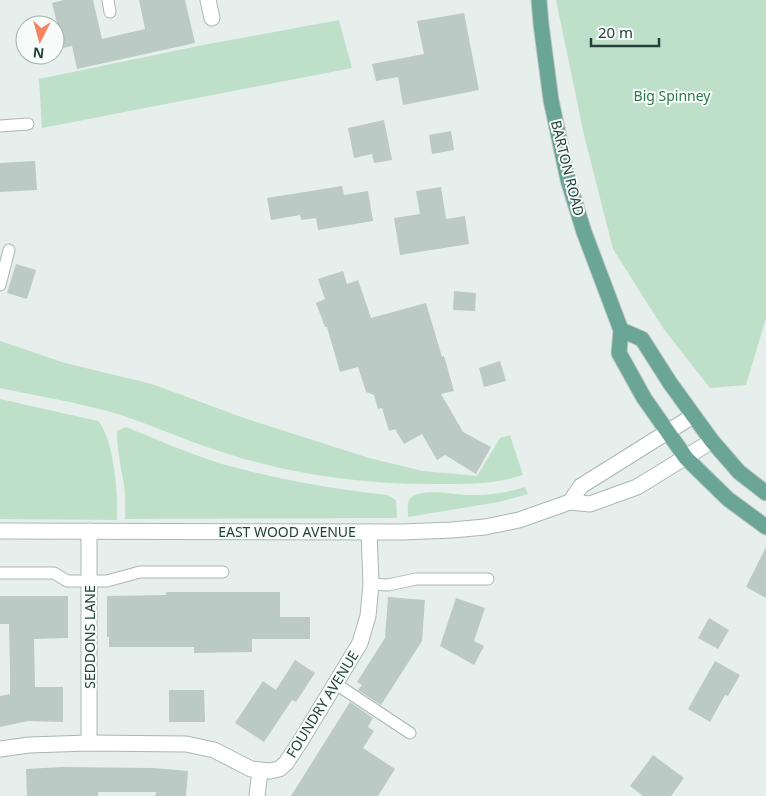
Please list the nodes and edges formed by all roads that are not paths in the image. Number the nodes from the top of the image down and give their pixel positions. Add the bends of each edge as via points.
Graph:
1 (108, 0) edge
2 (208, 0) edge
3 (539, 0) edge
4 (110, 12) dead end
5 (212, 18) dead end
6 (28, 124) dead end
7 (0, 126) edge
8 (9, 250) dead end
9 (0, 286) edge
10 (621, 330) junction
11 (693, 416) junction
12 (667, 433) junction
13 (712, 441) junction
14 (686, 458) junction
15 (766, 493) edge
16 (570, 502) junction
17 (766, 527) edge
18 (0, 531) edge
19 (89, 531) junction
20 (369, 532) junction
21 (223, 572) dead end
22 (0, 573) edge
23 (488, 579) dead end
24 (89, 581) junction
25 (371, 584) junction
26 (336, 684) junction
27 (410, 733) dead end
28 (89, 743) junction
29 (0, 749) edge
30 (260, 771) junction
31 (256, 796) edge

1 - 4 lane
2 - 5 street
3 - 10 main road, BARTON ROAD via 551,100 568,180
6 - 7 lane
8 - 9 lane
10 - 11 main road via 642,339
10 - 12 main road, BARTON ROAD via 619,353
11 - 12 street
11 - 13 main road
12 - 14 main road, BARTON ROAD
12 - 16 street via 581,486
13 - 14 street, EAST WOOD AVENUE
13 - 15 main road via 739,472
14 - 16 street, EAST WOOD AVENUE via 637,487 590,504
14 - 17 main road, BARTON ROAD via 728,498
16 - 20 street, EAST WOOD AVENUE via 519,520 485,527
18 - 19 street, EAST WOOD AVENUE
19 - 20 street, EAST WOOD AVENUE
19 - 24 street, SEDDONS LANE
20 - 25 street, FOUNDRY AVENUE
21 - 24 lane via 140,572 107,581
22 - 24 lane via 54,573 68,581
23 - 25 lane via 416,579 388,585
24 - 28 street, SEDDONS LANE
25 - 26 street, FOUNDRY AVENUE via 368,616 360,643
26 - 27 lane
26 - 30 street, FOUNDRY AVENUE via 286,763 279,769
28 - 29 street
28 - 30 street via 200,746
30 - 31 street

